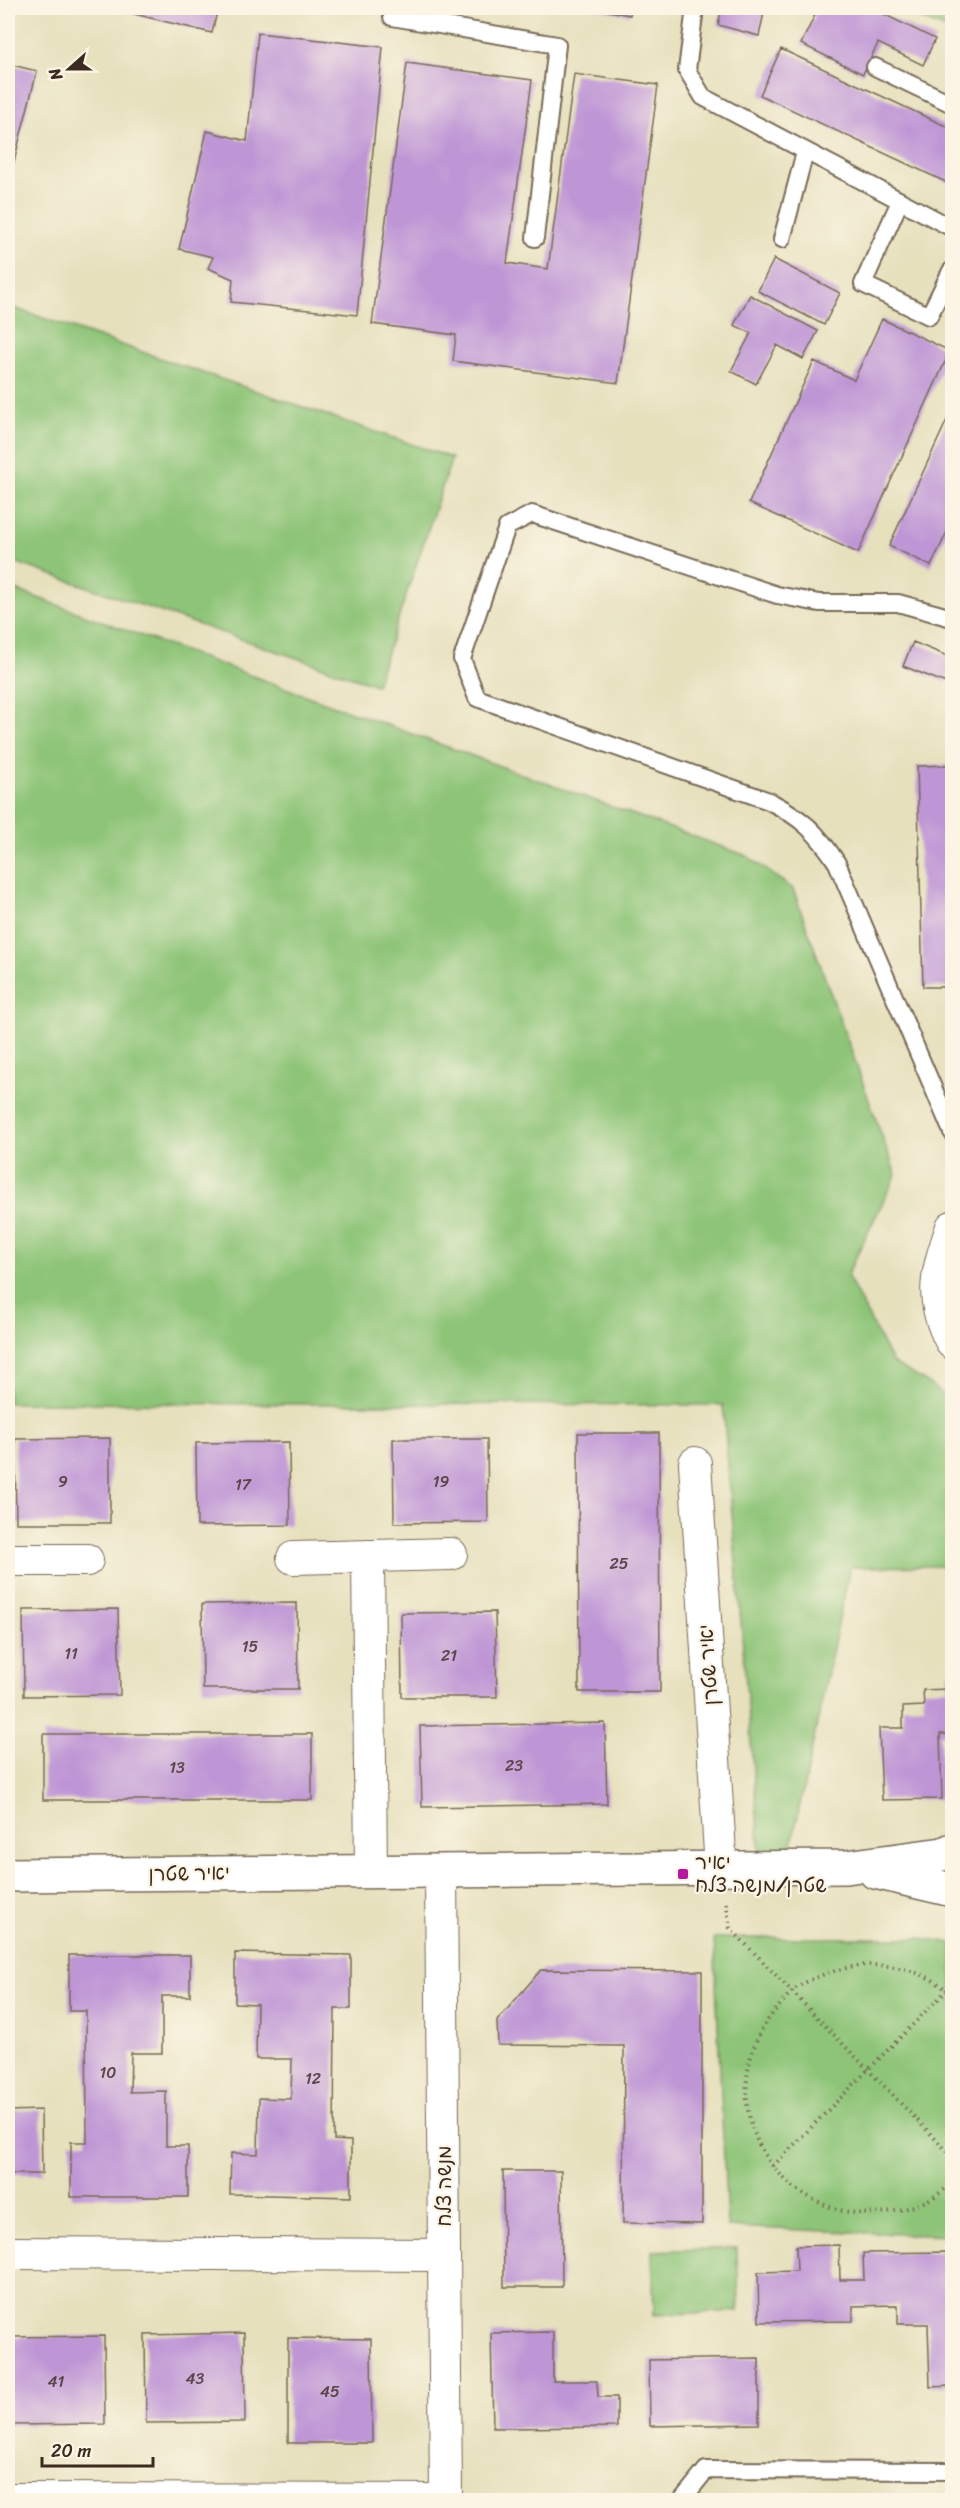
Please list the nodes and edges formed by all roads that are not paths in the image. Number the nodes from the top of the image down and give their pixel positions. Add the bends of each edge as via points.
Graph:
1 (392, 8) edge
2 (695, 8) edge
3 (876, 68) dead end
4 (952, 104) edge
5 (805, 152) junction
6 (900, 201) junction
7 (952, 228) edge
8 (535, 238) dead end
9 (782, 239) dead end
10 (951, 271) edge
11 (952, 618) edge
12 (952, 1132) edge
13 (952, 1227) edge
14 (952, 1343) edge
15 (694, 1462) dead end
16 (451, 1554) dead end
17 (368, 1556) junction
18 (293, 1558) dead end
19 (8, 1560) edge
20 (87, 1560) dead end
21 (952, 1850) edge
22 (846, 1867) junction
23 (721, 1868) junction
24 (370, 1871) junction
25 (441, 1871) junction
26 (8, 1875) edge
27 (952, 1890) edge
28 (8, 2253) edge
29 (444, 2255) junction
30 (952, 2471) edge
31 (28, 2499) edge
32 (446, 2500) edge
33 (682, 2500) edge

1 - 8 lane via 392,16 557,45
2 - 5 lane via 687,70 704,97
3 - 4 lane
5 - 6 lane
5 - 9 lane
6 - 7 lane
6 - 10 lane via 863,284 929,316
11 - 12 lane via 898,603 819,603 777,595 532,514 507,527 462,659 477,698 769,801 794,813 818,834 837,863
13 - 14 street via 937,1274 937,1290
15 - 23 street, יאיר שטרן
16 - 17 street
17 - 18 street
17 - 24 street
19 - 20 street
21 - 22 street, יאיר שטרן
22 - 23 street, יאיר שטרן
22 - 27 street, יאיר שטרן
23 - 25 street, יאיר שטרן
24 - 25 street, יאיר שטרן
24 - 26 street, יאיר שטרן
25 - 29 street, מנשה צלח
28 - 29 street
29 - 32 street, מנשה צלח
30 - 33 lane via 706,2470
31 - 32 street

